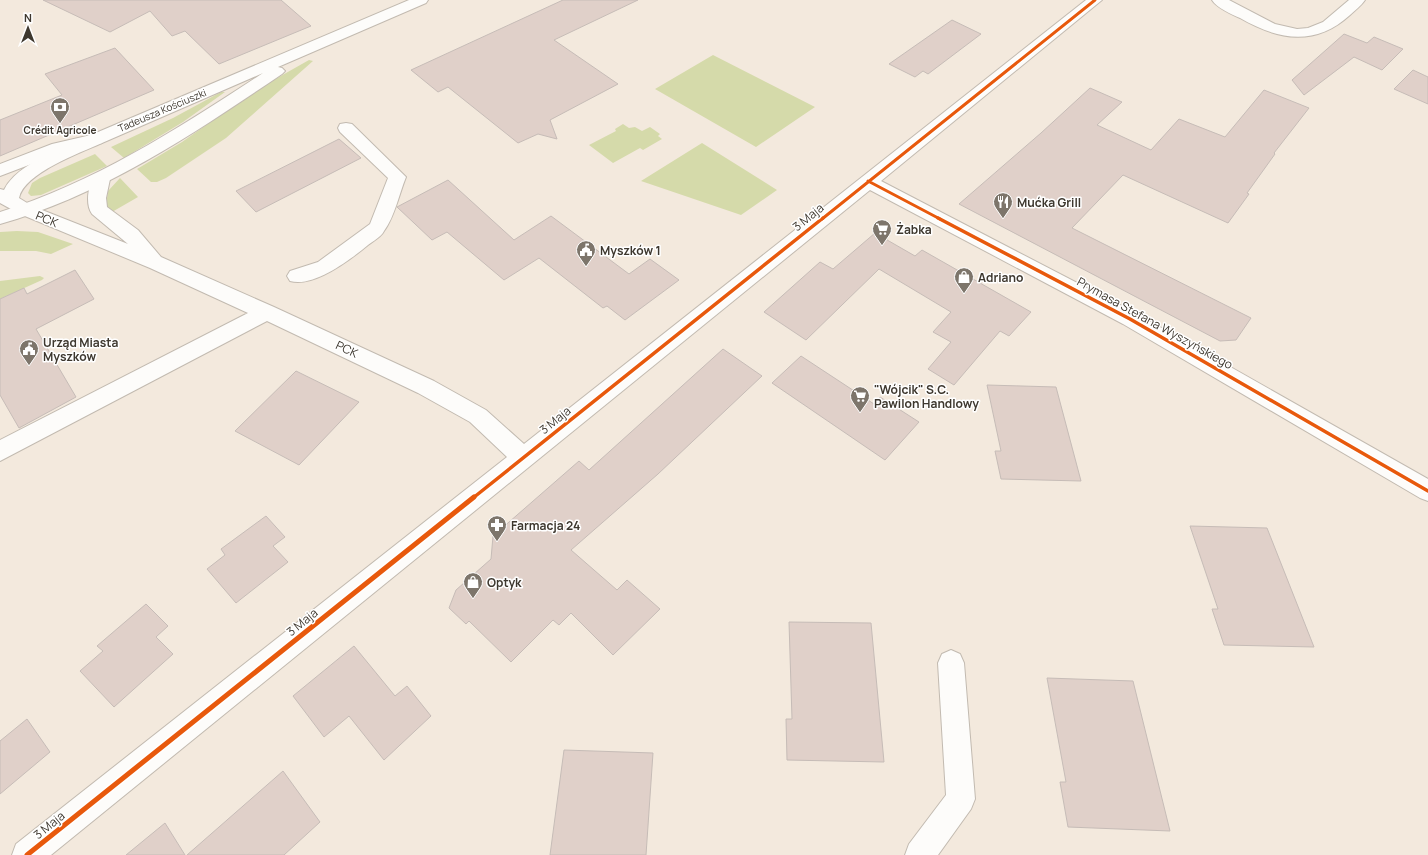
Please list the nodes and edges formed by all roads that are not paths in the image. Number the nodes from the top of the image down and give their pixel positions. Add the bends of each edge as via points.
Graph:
1 (421, 0) edge
2 (1095, 0) edge
3 (1219, 0) edge
4 (1358, 0) edge
5 (322, 42) junction
6 (346, 128) dead end
7 (96, 139) junction
8 (0, 170) edge
9 (101, 179) junction
10 (868, 181) junction
11 (5, 198) edge
12 (26, 210) junction
13 (0, 218) edge
14 (157, 263) junction
15 (298, 276) dead end
16 (267, 312) junction
17 (0, 450) edge
18 (523, 458) junction
19 (1428, 491) edge
20 (951, 663) dead end
21 (27, 855) edge
22 (920, 855) edge

1 - 5 street, Tadeusza Kościuszki
2 - 10 street, 3 Maja
3 - 4 street via 1270,27 1289,33 1313,32 1326,27
5 - 7 street, Tadeusza Kościuszki
5 - 9 street, Tadeusza Kościuszki via 191,127
6 - 15 street via 397,177 377,228 338,260
7 - 8 street, Tadeusza Kościuszki via 58,148
7 - 11 street via 19,181
9 - 12 street, Tadeusza Kościuszki
9 - 14 street, PCK via 97,198 98,210 131,235
10 - 18 street, 3 Maja
10 - 19 street, Prymasa Stefana Wyszyńskiego via 1130,319
11 - 12 street, PCK
12 - 13 street, Tadeusza Kościuszki
12 - 14 street, PCK
14 - 16 street, PCK
16 - 17 street
16 - 18 street, PCK via 464,407 492,427
18 - 21 street, 3 Maja
20 - 22 street via 961,799

